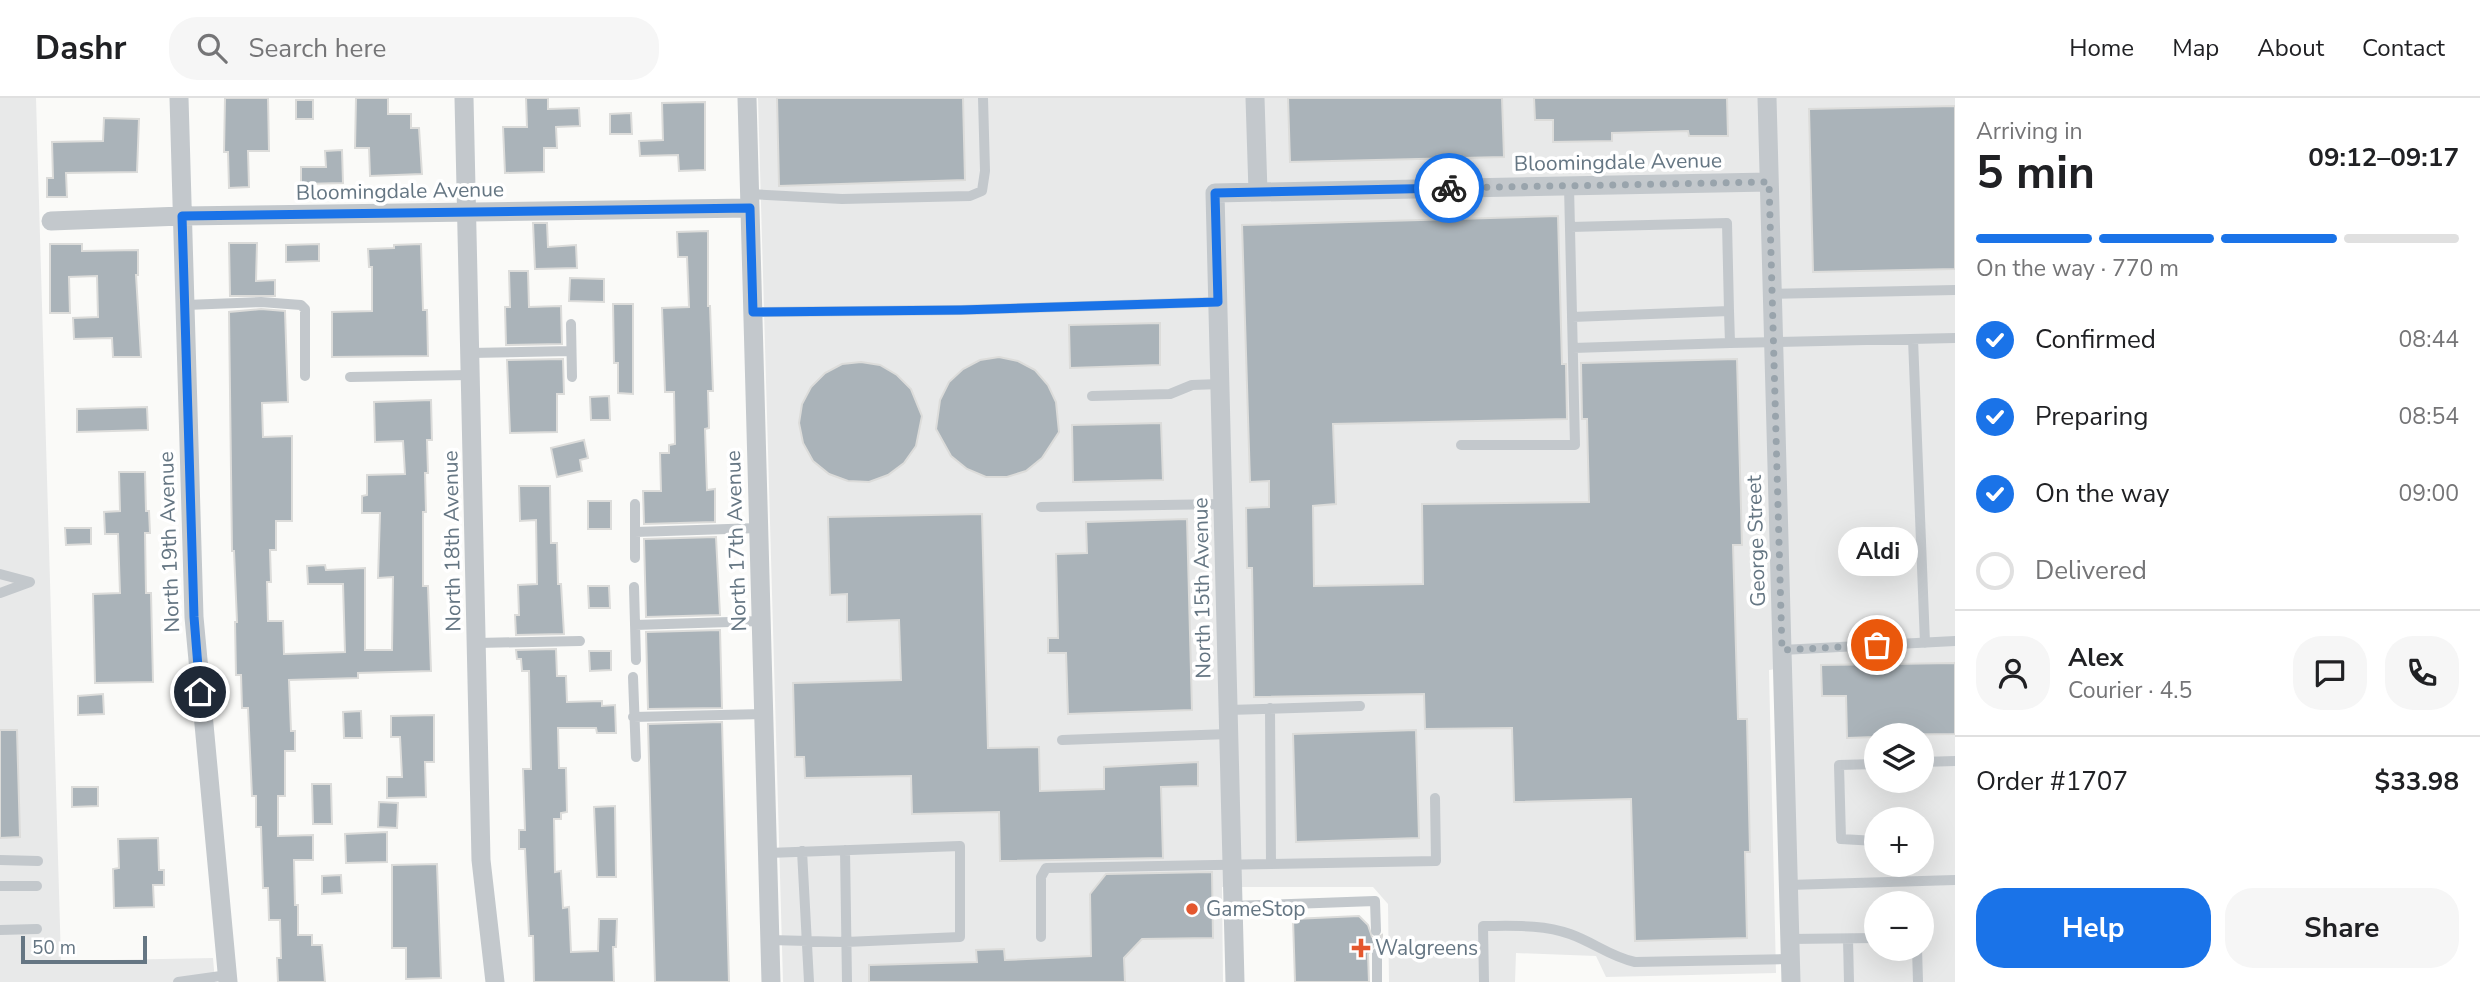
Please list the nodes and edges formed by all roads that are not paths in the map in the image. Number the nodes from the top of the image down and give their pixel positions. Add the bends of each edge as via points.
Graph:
1 (179, 98) edge
2 (464, 98) edge
3 (747, 98) edge
4 (983, 98) edge
5 (1255, 98) edge
6 (1767, 98) edge
7 (1769, 182) junction
8 (1569, 186) junction
9 (1258, 192) junction
10 (1215, 193) joint
11 (750, 201) junction
12 (467, 213) junction
13 (182, 216) junction
14 (51, 221) dead end
15 (1570, 227) junction
16 (1955, 290) edge
17 (1772, 294) junction
18 (1218, 302) junction
19 (186, 305) junction
20 (1729, 311) junction
21 (753, 312) junction
22 (1572, 317) junction
23 (570, 324) dead end
24 (1955, 338) edge
25 (1913, 339) junction
26 (1773, 341) junction
27 (1730, 343) junction
28 (1573, 348) junction
29 (571, 351) junction
30 (470, 353) junction
31 (470, 374) junction
32 (305, 376) dead end
33 (350, 377) dead end
34 (572, 377) dead end
35 (1220, 384) junction
36 (1092, 396) dead end
37 (1461, 445) dead end
38 (635, 504) dead end
39 (1223, 504) junction
40 (1041, 506) dead end
41 (759, 528) junction
42 (635, 532) junction
43 (635, 558) dead end
44 (0, 574) edge
45 (634, 587) dead end
46 (0, 593) edge
47 (761, 621) junction
48 (635, 625) junction
49 (580, 641) dead end
50 (1955, 641) edge
51 (477, 643) junction
52 (1925, 643) junction
53 (1782, 650) junction
54 (636, 660) dead end
55 (633, 677) dead end
56 (1360, 706) dead end
57 (1270, 708) junction
58 (1228, 710) junction
59 (764, 714) junction
60 (633, 717) junction
61 (1229, 734) junction
62 (1062, 740) dead end
63 (636, 757) dead end
64 (1955, 761) edge
65 (1934, 762) edge
66 (1864, 764) edge
67 (1435, 798) dead end
68 (1864, 840) edge
69 (845, 850) junction
70 (802, 851) junction
71 (768, 853) junction
72 (0, 860) edge
73 (38, 861) dead end
74 (1232, 864) junction
75 (1271, 864) junction
76 (1955, 880) edge
77 (1788, 885) junction
78 (37, 886) dead end
79 (0, 887) edge
80 (1233, 906) junction
81 (37, 929) dead end
82 (0, 930) edge
83 (1376, 932) dead end
84 (1041, 937) dead end
85 (1864, 938) edge
86 (1848, 939) junction
87 (770, 940) junction
88 (808, 941) junction
89 (846, 942) junction
90 (1790, 949) junction
91 (1377, 953) dead end
92 (1917, 961) edge
93 (228, 979) edge
94 (178, 982) edge
95 (495, 982) edge
96 (771, 982) edge
97 (809, 982) edge
98 (847, 982) edge
99 (1235, 982) edge
100 (1377, 982) edge
101 (1484, 982) edge
102 (1791, 982) edge
103 (1849, 982) edge
104 (1918, 982) edge

1 - 13 street, North 19th Avenue
2 - 12 street, North 18th Avenue
3 - 11 street, North 17th Avenue
4 - 11 lane via 982,191 970,196
5 - 9 street
6 - 7 street, George Street
7 - 8 street, Bloomingdale Avenue
7 - 17 street, George Street
8 - 9 street, Bloomingdale Avenue
8 - 15 lane
9 - 10 street, Bloomingdale Avenue
10 - 18 street, North 15th Avenue
11 - 12 street, Bloomingdale Avenue
11 - 21 street, North 17th Avenue
12 - 13 street, Bloomingdale Avenue
12 - 30 street, North 18th Avenue
13 - 14 street, Bloomingdale Avenue
13 - 19 street, North 19th Avenue
15 - 20 lane via 1727,223
15 - 22 lane
16 - 17 lane
17 - 26 street, George Street
18 - 21 lane
18 - 35 street, North 15th Avenue
19 - 32 lane via 301,305 305,309
19 - 93 street, North 19th Avenue via 194,617
20 - 22 lane
20 - 27 lane
21 - 41 street, North 17th Avenue
22 - 28 lane
23 - 29 lane
24 - 25 lane
25 - 26 lane
25 - 52 lane
26 - 27 lane
26 - 53 street, George Street
27 - 28 lane
28 - 37 lane via 1575,445
29 - 30 lane
29 - 34 lane
30 - 31 street, North 18th Avenue
31 - 33 lane
31 - 51 street, North 18th Avenue
35 - 36 lane via 1192,386 1170,394
35 - 39 street, North 15th Avenue
38 - 42 lane
39 - 40 lane
39 - 58 street, North 15th Avenue
41 - 42 lane
41 - 47 street, North 17th Avenue
42 - 43 lane
44 - 46 lane via 30,582
45 - 48 lane
47 - 48 lane
47 - 59 street, North 17th Avenue
48 - 54 lane
49 - 51 lane
50 - 52 lane
51 - 95 street, North 18th Avenue via 481,860
52 - 53 lane
53 - 77 street, George Street
55 - 60 lane
56 - 57 lane
57 - 58 lane
57 - 75 lane
58 - 61 street, North 15th Avenue
59 - 60 lane
59 - 71 street, North 17th Avenue
60 - 63 lane
61 - 62 lane
61 - 74 street, North 15th Avenue
64 - 65 lane
66 - 68 lane via 1839,765 1840,839
67 - 75 lane via 1437,861
69 - 70 lane
69 - 89 lane
69 - 89 lane via 960,846 960,937
70 - 71 lane
70 - 88 lane
71 - 87 street, North 17th Avenue
72 - 73 lane
74 - 75 lane
74 - 80 street, North 15th Avenue
74 - 84 lane via 1046,868 1041,877
76 - 77 lane
77 - 90 street, George Street
78 - 79 lane
80 - 83 lane via 1375,901
80 - 99 street, North 15th Avenue
81 - 82 lane
85 - 86 lane
86 - 90 lane
86 - 103 lane
87 - 88 lane
87 - 96 street, North 17th Avenue
88 - 89 lane
88 - 97 lane
89 - 98 lane
90 - 101 lane via 1635,962 1567,933 1483,926
90 - 102 street, George Street
91 - 100 lane
92 - 104 lane
93 - 94 lane

